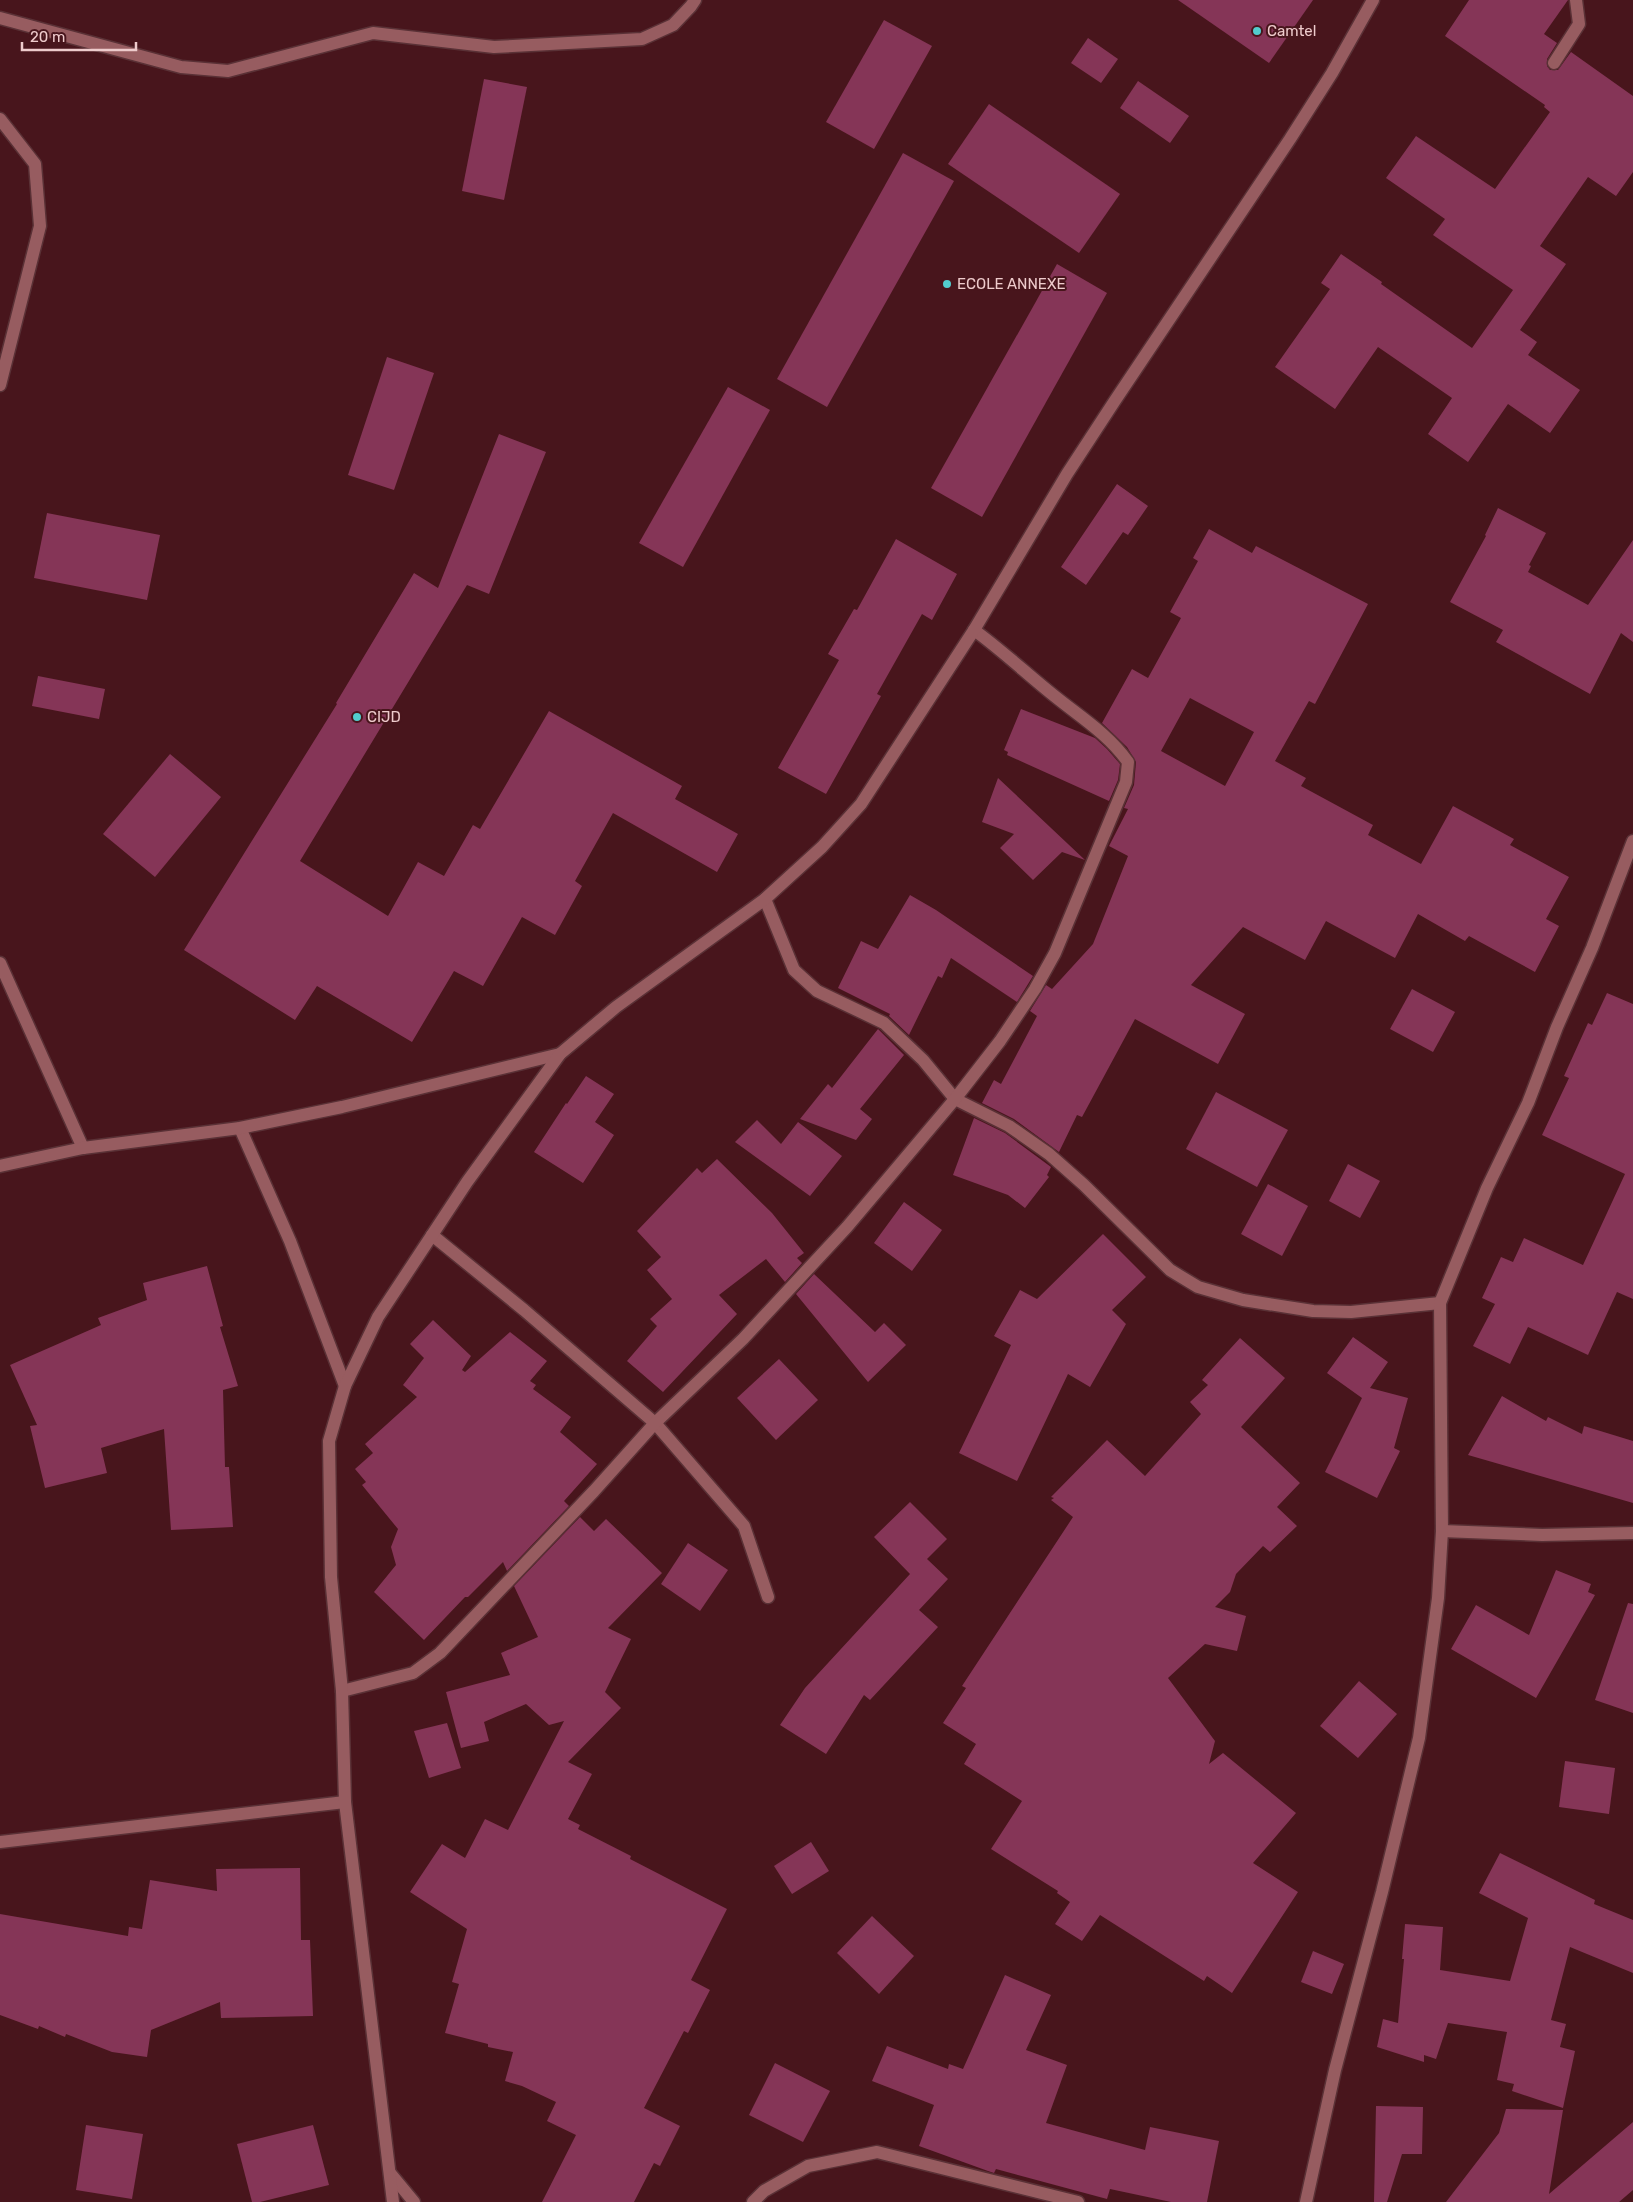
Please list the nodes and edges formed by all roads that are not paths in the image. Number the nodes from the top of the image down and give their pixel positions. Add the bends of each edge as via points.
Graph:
1 (695, 0) edge
2 (1373, 0) edge
3 (1576, 0) edge
4 (0, 18) edge
5 (1554, 63) dead end
6 (0, 119) edge
7 (0, 384) edge
8 (974, 630) junction
9 (1633, 841) edge
10 (765, 899) junction
11 (0, 963) edge
12 (560, 1054) junction
13 (955, 1099) junction
14 (240, 1128) junction
15 (83, 1148) junction
16 (0, 1166) edge
17 (432, 1235) junction
18 (1440, 1303) junction
19 (345, 1386) junction
20 (655, 1423) junction
21 (1442, 1531) junction
22 (1633, 1533) edge
23 (768, 1597) dead end
24 (342, 1691) junction
25 (345, 1802) junction
26 (0, 1842) edge
27 (390, 2174) junction
28 (412, 2199) edge
29 (393, 2202) edge
30 (422, 2202) edge
31 (753, 2202) edge
32 (1078, 2202) edge
33 (1306, 2202) edge

1 - 4 street via 673,25 642,39 494,47 373,33 228,71 181,67
2 - 8 street via 1290,140 1114,402
3 - 5 street via 1579,24
6 - 7 street via 35,164 40,226
8 - 10 street via 861,804 822,847
8 - 13 street via 1116,745 1128,762 1126,782 1055,953 1005,1033
9 - 18 street via 1528,1104 1487,1188
10 - 12 street via 616,1007
10 - 13 street via 794,970 817,991 884,1023 923,1060
11 - 15 street
12 - 14 street via 342,1107
12 - 17 street
13 - 18 street via 1009,1126 1049,1154 1170,1270 1198,1287 1243,1300 1313,1311 1351,1312
13 - 20 street via 846,1227 743,1339
14 - 15 street
14 - 19 street via 290,1241
15 - 16 street
17 - 19 street via 378,1317
17 - 20 street
18 - 21 street
19 - 24 street via 329,1441 331,1577
20 - 23 street via 744,1526
20 - 24 street via 440,1653 413,1673
21 - 22 street via 1542,1535
21 - 33 street via 1438,1598 1419,1738 1335,2070
24 - 25 street
25 - 26 street
25 - 27 street
27 - 28 street
27 - 29 street
28 - 30 street
31 - 32 street via 764,2191 808,2166 877,2152

